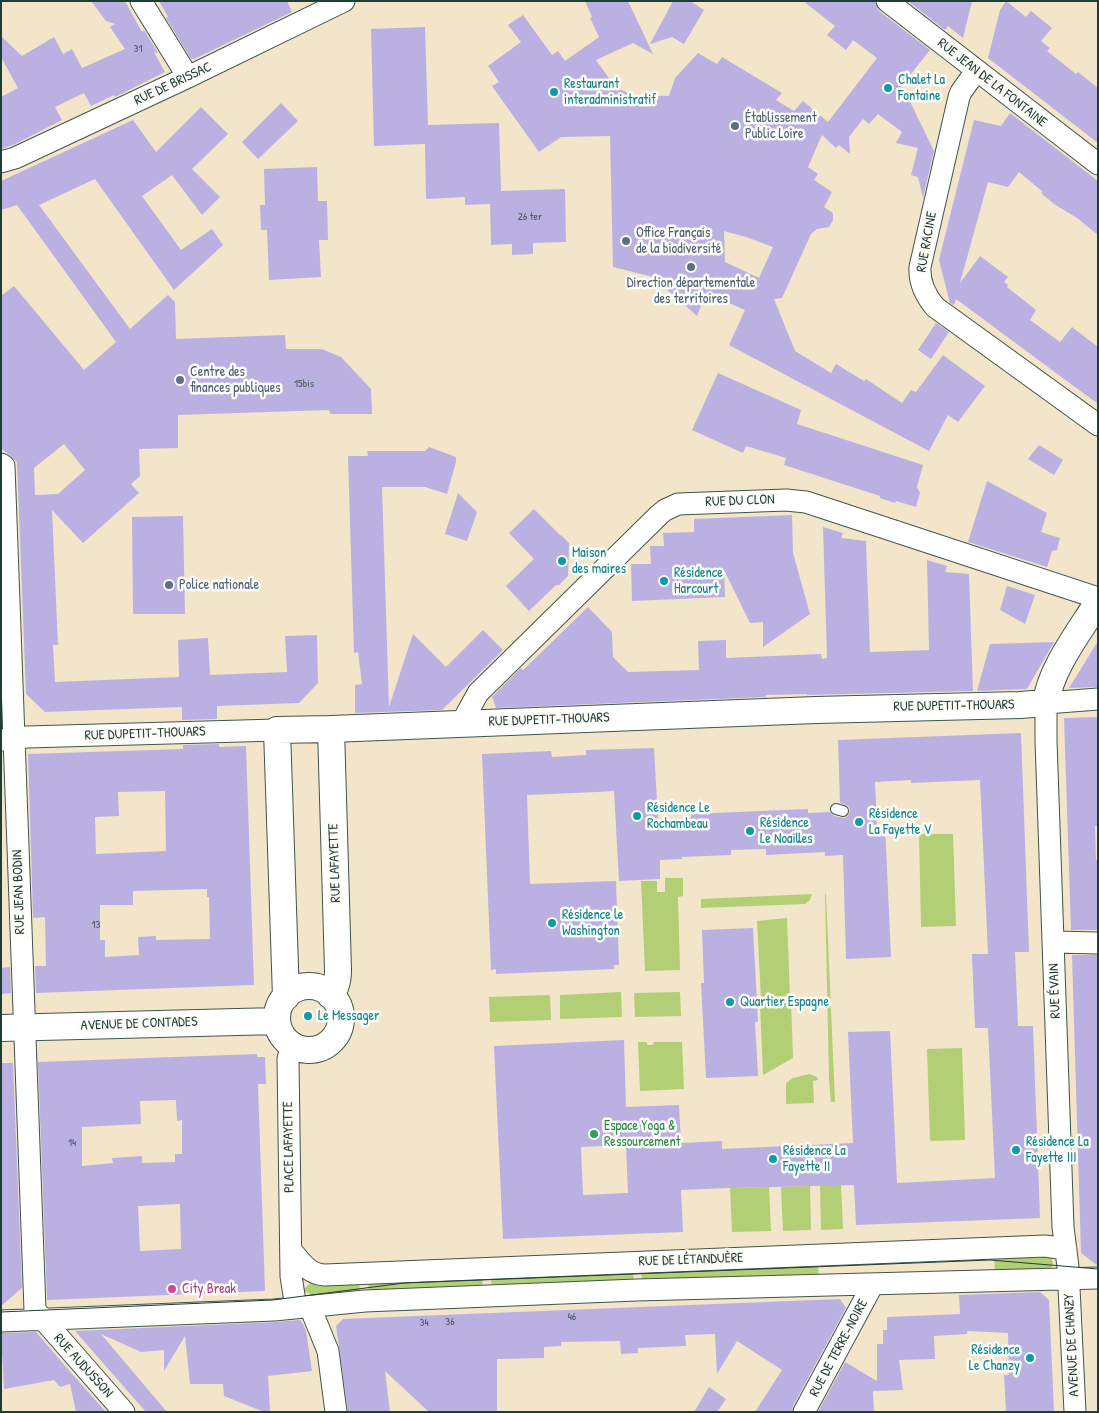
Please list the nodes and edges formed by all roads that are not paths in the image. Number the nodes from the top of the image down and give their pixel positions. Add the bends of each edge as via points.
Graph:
1 (142, 1) edge
2 (344, 1) edge
3 (887, 1) edge
4 (976, 71) junction
5 (188, 77) junction
6 (1, 162) edge
7 (1098, 164) edge
8 (1098, 425) edge
9 (1, 464) edge
10 (5, 569) edge
11 (1098, 600) edge
12 (1098, 699) edge
13 (1046, 703) junction
14 (461, 724) junction
15 (277, 730) junction
16 (331, 730) junction
17 (7, 739) edge
18 (1054, 942) junction
19 (1098, 943) edge
20 (330, 995) junction
21 (286, 997) junction
22 (277, 1021) junction
23 (12, 1027) edge
24 (292, 1045) junction
25 (1066, 1249) junction
26 (291, 1250) junction
27 (1068, 1278) junction
28 (1098, 1278) edge
29 (873, 1284) junction
30 (303, 1307) junction
31 (42, 1320) junction
32 (1, 1321) edge
33 (124, 1412) edge
34 (336, 1412) edge
35 (804, 1412) edge
36 (1075, 1412) edge

1 - 5 street
2 - 5 street, RUE DE BRISSAC
3 - 4 street, RUE JEAN DE LA FONTAINE
4 - 7 street, RUE JEAN DE LA FONTAINE
4 - 8 street, RUE RACINE via 959,97 920,267 923,290 935,306
5 - 6 street, RUE DE BRISSAC
9 - 10 street, RUE JEAN BODIN via 4,466
10 - 17 street, RUE JEAN BODIN
11 - 13 street via 1055,672
11 - 14 street, RUE DU CLON via 800,501 673,505 478,693
12 - 13 street, RUE DUPETIT-THOUARS
13 - 14 street, RUE DUPETIT-THOUARS
13 - 18 street, RUE ÉVAIN
14 - 16 street, RUE DUPETIT-THOUARS
15 - 16 street, RUE DUPETIT-THOUARS
15 - 17 street, RUE DUPETIT-THOUARS
15 - 21 street
16 - 20 street, RUE LAFAYETTE via 338,979
17 - 23 street, RUE JEAN BODIN
18 - 19 street
18 - 25 street, RUE ÉVAIN via 1062,1221
20 - 21 street via 309,987 296,989
20 - 24 street via 340,1016 339,1028 333,1038 315,1049 303,1050
21 - 22 street via 279,1008
22 - 23 street, AVENUE DE CONTADES
22 - 24 street via 281,1034
23 - 31 street, RUE JEAN BODIN via 35,1310
24 - 26 street, PLACE LAFAYETTE via 288,1059
25 - 26 street, RUE DE LÉTANDUÈRE via 1045,1246 325,1275 307,1269
25 - 27 street, RUE ÉVAIN
26 - 30 street, PLACE LAFAYETTE via 291,1276
27 - 28 street
27 - 29 street
27 - 36 street, AVENUE DE CHANZY
29 - 30 street via 478,1296
29 - 35 street, RUE DE TERRE-NOIRE
30 - 31 street
30 - 34 street, PLACE LAFAYETTE via 328,1351
31 - 32 street
31 - 33 street, RUE AUDUSSON

